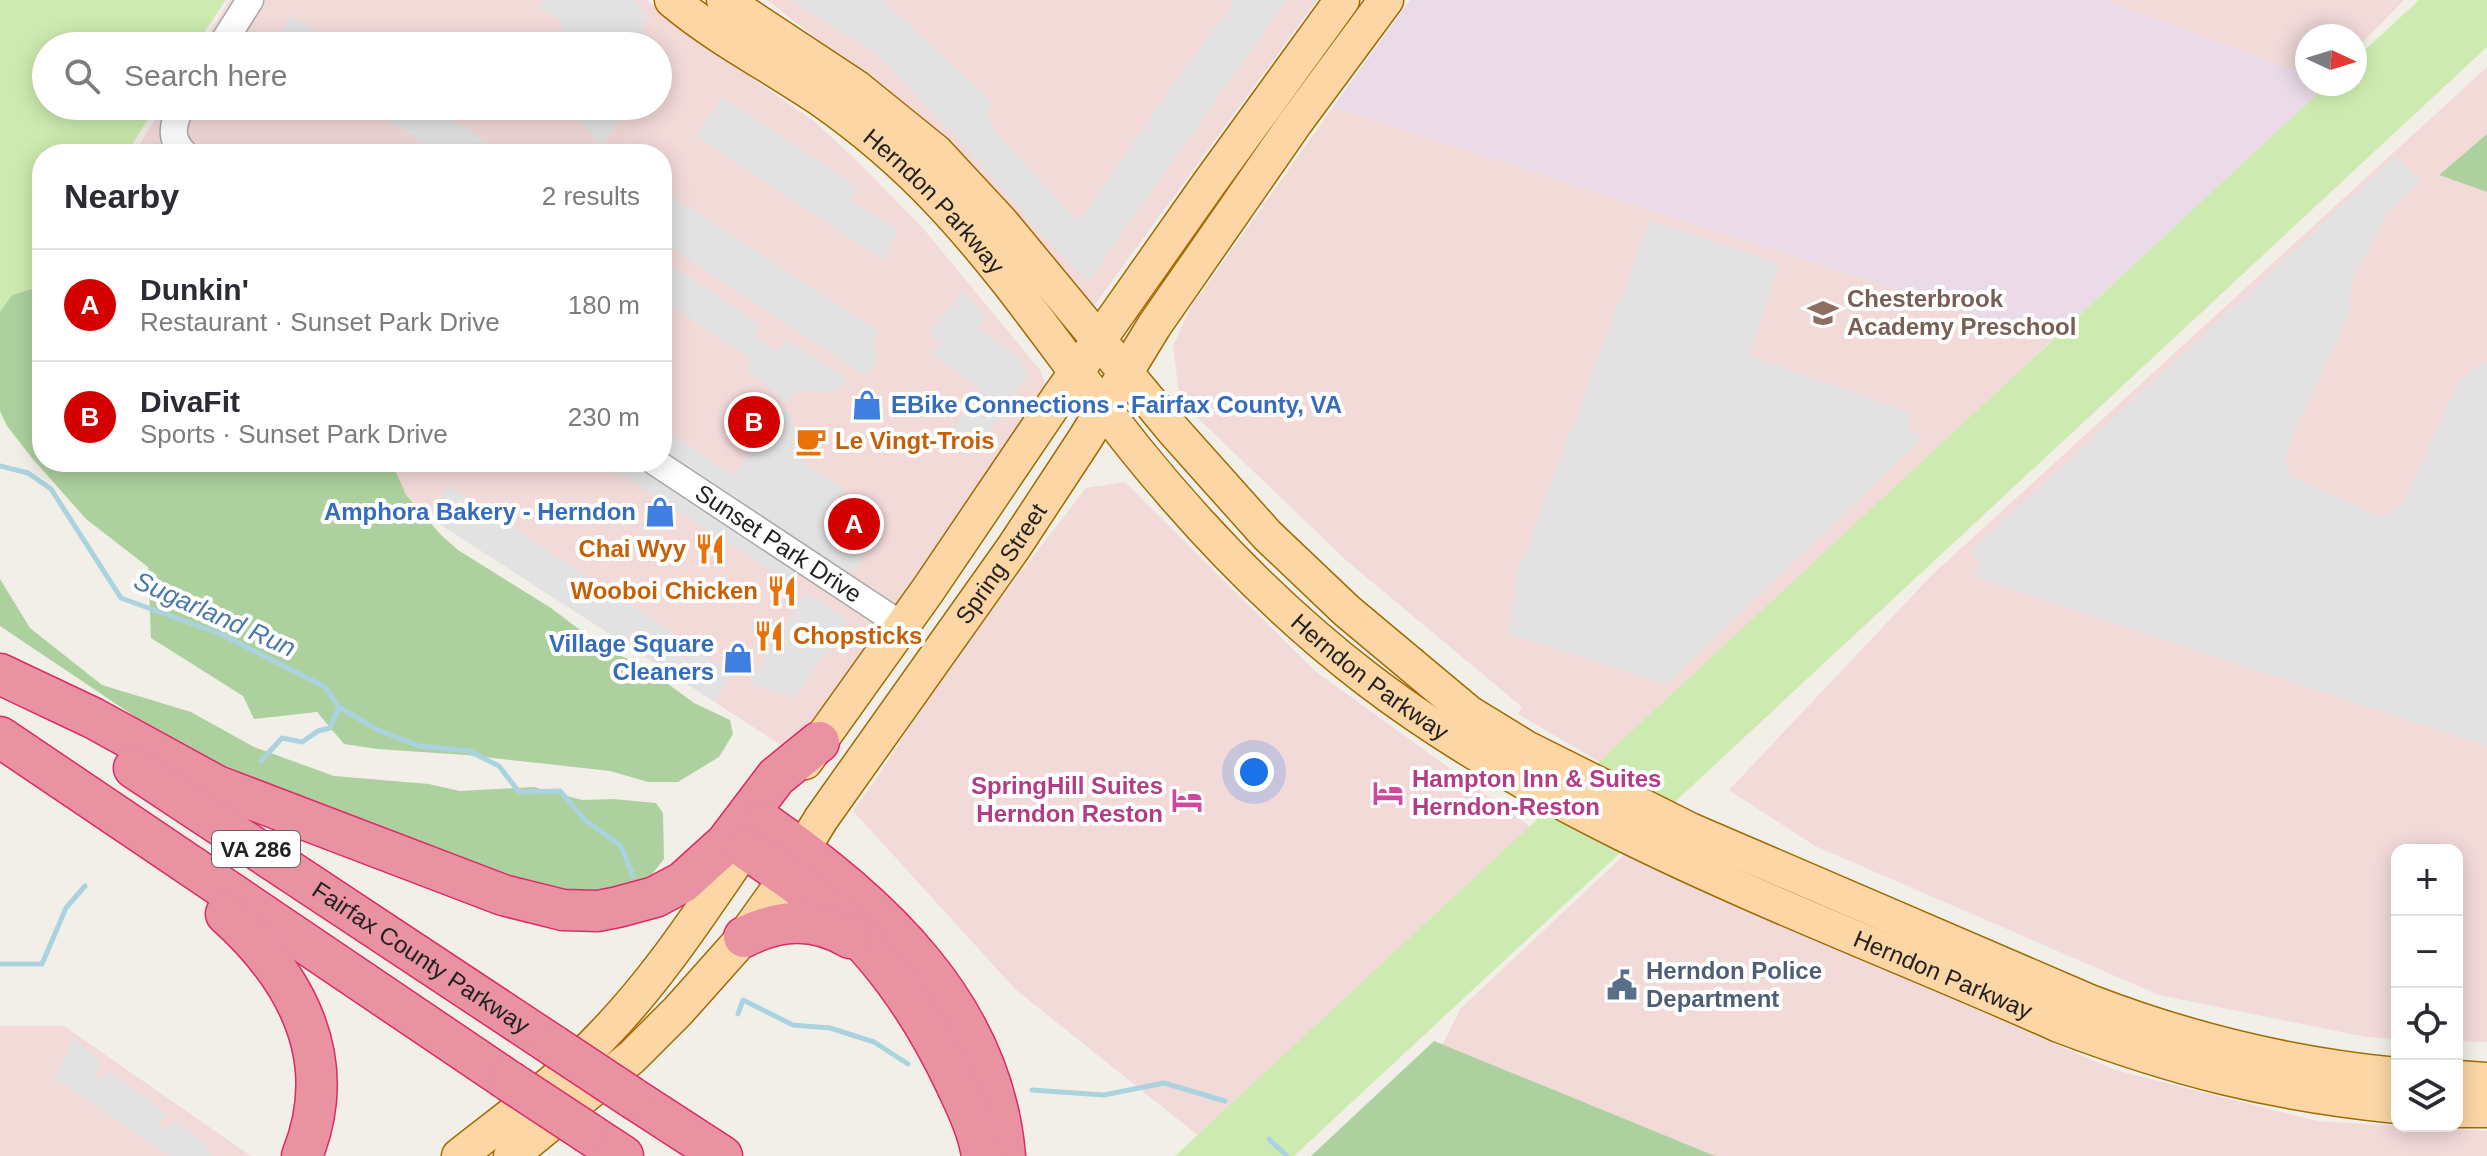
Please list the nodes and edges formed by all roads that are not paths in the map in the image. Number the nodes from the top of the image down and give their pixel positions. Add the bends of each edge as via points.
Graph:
1 (250, 0) edge
2 (672, 0) edge
3 (724, 0) edge
4 (1342, 0) edge
5 (1386, 0) edge
6 (230, 32) edge
7 (175, 120) edge
8 (177, 144) edge
9 (1112, 357) junction
10 (1090, 390) junction
11 (670, 472) edge
12 (903, 626) junction
13 (0, 676) edge
14 (0, 737) edge
15 (819, 742) junction
16 (125, 823) junction
17 (754, 835) junction
18 (794, 863) junction
19 (744, 937) junction
20 (873, 954) junction
21 (554, 1063) junction
22 (2391, 1074) edge
23 (2463, 1078) edge
24 (2487, 1080) edge
25 (954, 1081) junction
26 (2391, 1105) edge
27 (2463, 1110) edge
28 (2487, 1110) edge
29 (586, 1116) junction
30 (721, 1154) edge
31 (302, 1156) edge
32 (459, 1156) edge
33 (511, 1156) edge
34 (623, 1156) edge
35 (963, 1156) edge
36 (982, 1156) edge
37 (1005, 1156) edge

1 - 6 street
2 - 10 main road, Herndon Parkway via 821,100 896,160 981,249
3 - 9 main road, Herndon Parkway via 857,88 936,152
4 - 9 main road, Spring Street
5 - 9 main road, Spring Street via 1154,326
7 - 8 street
9 - 10 main road, Spring Street
9 - 10 main road, Spring Street
9 - 22 main road, Herndon Parkway via 1232,498 1319,586 1448,697 1526,748 1690,830 2147,1025 2274,1057
10 - 12 main road, Spring Street
10 - 18 main road, Spring Street via 975,605
10 - 26 main road, Herndon Parkway via 1229,556 1297,620 1414,714 1533,788 1692,866 2118,1048 2274,1090
11 - 12 street, Sunset Park Drive
12 - 15 main road, Spring Street
13 - 15 highway via 93,718 217,786 503,895 563,910 618,907 683,882 726,843 776,777
13 - 21 highway, Fairfax County Parkway / VA 286
14 - 16 highway, VA 286
15 - 17 main road, Spring Street
16 - 29 highway, VA 286, bridge via 509,1081
16 - 31 highway via 256,942 296,999 316,1074 315,1111
17 - 18 highway
17 - 21 main road, Spring Street via 645,988 604,1035
18 - 19 main road, Spring Street
18 - 20 highway
18 - 37 highway via 832,872 890,924 943,989 982,1065
19 - 20 highway via 779,923 813,923
19 - 29 main road, Spring Street
20 - 25 highway via 922,1020
21 - 30 highway, Fairfax County Parkway / VA 286, bridge via 631,1097
21 - 32 main road, Spring Street
23 - 24 main road
25 - 35 highway
25 - 36 highway
27 - 28 main road
29 - 33 main road, Spring Street
29 - 34 highway, VA 286

